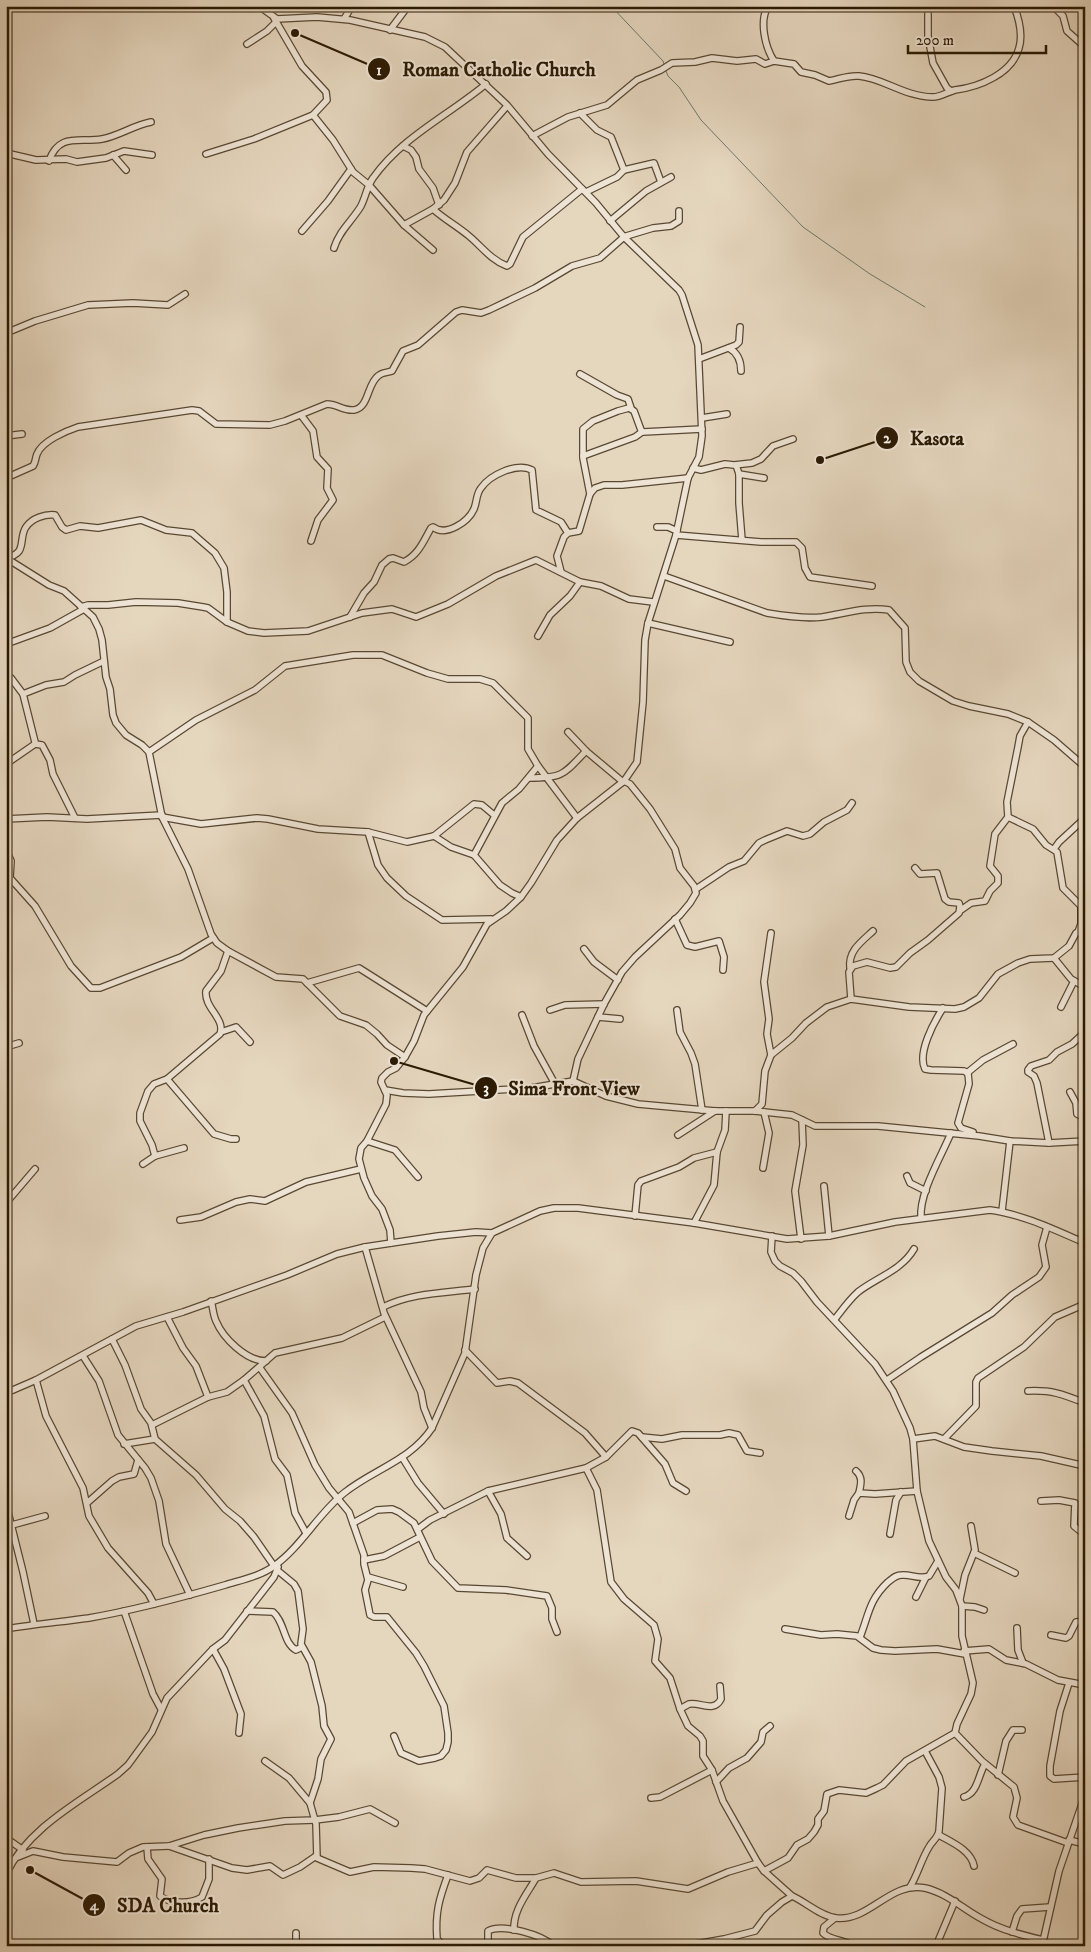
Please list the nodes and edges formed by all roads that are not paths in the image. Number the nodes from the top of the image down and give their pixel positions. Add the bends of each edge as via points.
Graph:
1 (259, 6) edge
2 (352, 6) edge
3 (408, 6) edge
4 (768, 6) edge
5 (1014, 6) edge
6 (1053, 6) edge
7 (928, 14) dead end
8 (344, 19) junction
9 (275, 20) junction
10 (390, 30) junction
11 (247, 44) dead end
12 (1085, 47) edge
13 (774, 61) junction
14 (486, 84) junction
15 (951, 91) junction
16 (507, 106) junction
17 (580, 113) junction
18 (313, 115) junction
19 (151, 122) dead end
20 (532, 136) junction
21 (403, 146) junction
22 (6, 153) edge
23 (206, 154) dead end
24 (113, 155) junction
25 (152, 155) dead end
26 (49, 160) junction
27 (351, 169) junction
28 (126, 170) dead end
29 (624, 170) junction
30 (671, 177) dead end
31 (661, 182) junction
32 (369, 185) junction
33 (584, 191) junction
34 (436, 207) junction
35 (679, 211) dead end
36 (610, 221) junction
37 (404, 225) junction
38 (302, 231) dead end
39 (623, 237) junction
40 (334, 248) dead end
41 (434, 250) dead end
42 (185, 294) dead end
43 (740, 327) dead end
44 (6, 333) edge
45 (729, 348) junction
46 (699, 359) junction
47 (741, 371) dead end
48 (580, 374) dead end
49 (631, 408) junction
50 (727, 414) dead end
51 (301, 415) junction
52 (702, 418) junction
53 (702, 429) junction
54 (642, 432) junction
55 (22, 434) dead end
56 (6, 436) edge
57 (794, 438) dead end
58 (583, 456) junction
59 (736, 465) junction
60 (693, 468) junction
61 (739, 474) junction
62 (6, 478) edge
63 (688, 478) junction
64 (764, 478) dead end
65 (590, 494) junction
66 (658, 527) dead end
67 (742, 532) junction
68 (568, 533) junction
69 (677, 533) junction
70 (742, 540) junction
71 (311, 541) dead end
72 (754, 541) junction
73 (6, 558) edge
74 (561, 572) junction
75 (664, 576) junction
76 (580, 582) junction
77 (872, 586) dead end
78 (653, 602) junction
79 (82, 608) junction
80 (350, 617) junction
81 (227, 622) junction
82 (648, 623) junction
83 (538, 636) dead end
84 (730, 642) dead end
85 (6, 644) edge
86 (104, 661) junction
87 (6, 681) edge
88 (23, 694) junction
89 (1028, 722) junction
90 (568, 732) dead end
91 (35, 744) junction
92 (586, 751) junction
93 (149, 752) junction
94 (6, 764) edge
95 (538, 766) junction
96 (1085, 768) edge
97 (529, 778) junction
98 (549, 778) junction
99 (624, 781) junction
100 (852, 803) dead end
101 (494, 815) junction
102 (162, 816) junction
103 (1008, 817) junction
104 (75, 818) junction
105 (577, 818) junction
106 (1085, 818) edge
107 (6, 819) edge
108 (368, 832) junction
109 (434, 836) junction
110 (1054, 849) junction
111 (6, 850) edge
112 (474, 855) junction
113 (915, 868) dead end
114 (696, 889) junction
115 (521, 897) junction
116 (960, 910) junction
117 (675, 919) junction
118 (491, 920) junction
119 (873, 931) dead end
120 (1081, 932) edge
121 (770, 933) dead end
122 (213, 938) junction
123 (584, 949) dead end
124 (228, 951) junction
125 (1054, 958) junction
126 (850, 968) junction
127 (723, 970) dead end
128 (618, 980) junction
129 (1074, 981) junction
130 (307, 983) junction
131 (1084, 985) edge
132 (852, 999) junction
133 (604, 1004) junction
134 (1061, 1007) dead end
135 (943, 1008) junction
136 (550, 1010) dead end
137 (677, 1010) dead end
138 (427, 1011) junction
139 (522, 1015) dead end
140 (598, 1017) junction
141 (620, 1019) dead end
142 (221, 1032) junction
143 (1085, 1032) edge
144 (250, 1042) dead end
145 (19, 1043) dead end
146 (1013, 1044) dead end
147 (6, 1047) edge
148 (771, 1055) junction
149 (405, 1058) junction
150 (967, 1073) junction
151 (167, 1079) junction
152 (573, 1081) junction
153 (555, 1084) junction
154 (385, 1090) junction
155 (1070, 1092) dead end
156 (702, 1110) junction
157 (726, 1110) junction
158 (715, 1111) junction
159 (755, 1111) junction
160 (764, 1112) junction
161 (1085, 1118) edge
162 (802, 1120) junction
163 (951, 1133) junction
164 (678, 1136) dead end
165 (979, 1136) junction
166 (236, 1139) dead end
167 (367, 1140) junction
168 (1085, 1140) edge
169 (1010, 1141) junction
170 (1049, 1143) junction
171 (184, 1148) dead end
172 (717, 1152) junction
173 (155, 1156) junction
174 (143, 1164) dead end
175 (361, 1168) junction
176 (763, 1168) dead end
177 (35, 1169) dead end
178 (907, 1176) dead end
179 (418, 1177) dead end
180 (824, 1186) dead end
181 (926, 1191) junction
182 (6, 1203) edge
183 (1002, 1211) junction
184 (636, 1216) junction
185 (921, 1218) junction
186 (180, 1220) dead end
187 (694, 1223) junction
188 (1047, 1227) junction
189 (492, 1232) junction
190 (772, 1236) junction
191 (829, 1236) junction
192 (802, 1239) junction
193 (392, 1243) junction
194 (1085, 1243) edge
195 (365, 1247) junction
196 (914, 1249) dead end
197 (475, 1289) junction
198 (211, 1301) junction
199 (1085, 1304) edge
200 (383, 1307) junction
201 (166, 1317) junction
202 (385, 1317) junction
203 (835, 1319) junction
204 (112, 1339) junction
205 (466, 1350) junction
206 (83, 1356) junction
207 (266, 1361) junction
208 (260, 1368) junction
209 (36, 1380) junction
210 (244, 1380) junction
211 (887, 1380) junction
212 (1028, 1391) dead end
213 (6, 1392) edge
214 (208, 1397) junction
215 (1085, 1403) edge
216 (152, 1425) junction
217 (432, 1428) junction
218 (642, 1438) junction
219 (155, 1439) junction
220 (913, 1439) junction
221 (944, 1439) junction
222 (124, 1444) junction
223 (760, 1453) dead end
224 (402, 1457) junction
225 (606, 1457) junction
226 (138, 1460) junction
227 (1085, 1466) edge
228 (586, 1468) junction
229 (856, 1471) dead end
230 (686, 1490) dead end
231 (488, 1491) junction
232 (917, 1491) junction
233 (901, 1492) junction
234 (859, 1493) junction
235 (338, 1498) junction
236 (1040, 1500) dead end
237 (87, 1503) junction
238 (6, 1504) edge
239 (444, 1514) junction
240 (45, 1516) dead end
241 (848, 1516) dead end
242 (354, 1523) junction
243 (12, 1524) junction
244 (971, 1526) dead end
245 (418, 1529) junction
246 (306, 1533) junction
247 (890, 1534) dead end
248 (1085, 1535) edge
249 (420, 1537) junction
250 (974, 1553) junction
251 (527, 1556) dead end
252 (364, 1560) junction
253 (938, 1561) junction
254 (277, 1566) junction
255 (1015, 1573) dead end
256 (368, 1577) junction
257 (926, 1577) junction
258 (403, 1587) dead end
259 (190, 1595) junction
260 (916, 1596) dead end
261 (961, 1603) junction
262 (154, 1604) junction
263 (984, 1610) dead end
264 (124, 1611) junction
265 (247, 1611) junction
266 (1085, 1621) edge
267 (34, 1624) junction
268 (1017, 1628) dead end
269 (6, 1629) edge
270 (785, 1629) dead end
271 (557, 1632) dead end
272 (1051, 1635) dead end
273 (860, 1637) junction
274 (302, 1647) junction
275 (213, 1649) junction
276 (964, 1652) junction
277 (1023, 1663) junction
278 (1070, 1683) junction
279 (1085, 1685) edge
280 (720, 1686) dead end
281 (161, 1709) junction
282 (680, 1709) junction
283 (770, 1726) dead end
284 (1022, 1730) dead end
285 (239, 1732) dead end
286 (955, 1733) junction
287 (394, 1736) dead end
288 (925, 1751) junction
289 (265, 1761) dead end
290 (985, 1764) junction
291 (712, 1770) junction
292 (998, 1775) junction
293 (1085, 1777) edge
294 (716, 1782) junction
295 (1085, 1795) edge
296 (964, 1797) dead end
297 (651, 1798) dead end
298 (310, 1803) junction
299 (315, 1820) junction
300 (395, 1823) dead end
301 (939, 1835) junction
302 (6, 1838) edge
303 (1068, 1842) junction
304 (1085, 1844) edge
305 (169, 1846) junction
306 (147, 1847) junction
307 (23, 1850) junction
308 (316, 1856) junction
309 (16, 1858) junction
310 (209, 1859) junction
311 (758, 1863) junction
312 (974, 1866) dead end
313 (764, 1871) junction
314 (6, 1874) edge
315 (448, 1875) junction
316 (536, 1878) junction
317 (910, 1887) junction
318 (792, 1896) junction
319 (955, 1900) junction
320 (1050, 1907) junction
321 (836, 1918) junction
322 (514, 1930) junction
323 (1012, 1932) junction
324 (296, 1933) dead end
325 (1043, 1943) edge
326 (296, 1946) edge
327 (444, 1946) edge
328 (488, 1946) edge
329 (554, 1946) edge
330 (685, 1946) edge
331 (853, 1946) edge
332 (862, 1946) edge
333 (900, 1946) edge
334 (936, 1946) edge

1 - 9 street
2 - 8 street
3 - 10 street
4 - 13 street via 763,20
5 - 15 street via 1021,34 1014,60 993,78 966,89
6 - 12 street via 1062,16 1068,31
7 - 15 street via 933,63
8 - 9 street
8 - 10 street
9 - 11 street via 267,31
9 - 18 street via 298,60 327,94 327,100
10 - 14 street via 425,37 440,44
13 - 15 street via 794,64 801,72 829,81 849,75 862,76 917,95 934,97
13 - 17 street via 765,64 756,59 712,58 672,63 637,80 607,105
14 - 16 street
14 - 21 street
16 - 20 street
16 - 34 street via 467,152 454,183
17 - 20 street
17 - 29 street via 597,130 612,137
18 - 23 street
18 - 27 street
19 - 26 street via 102,139 69,140 54,148
20 - 33 street
21 - 32 street via 381,167
21 - 34 street via 416,157 419,168 433,188
22 - 26 street
24 - 25 street via 124,151
24 - 26 street via 80,162
24 - 28 street
27 - 32 street
27 - 38 street
29 - 31 street via 654,163
29 - 33 street via 617,177
30 - 31 street
31 - 36 street
32 - 37 street
32 - 40 street via 361,205
33 - 34 street via 524,237 507,266 444,219
33 - 36 street
34 - 37 street
35 - 39 street via 679,221 671,226
36 - 39 street
37 - 41 street
39 - 46 street via 682,295 697,338
39 - 51 street via 600,258 572,266 489,310 481,313 456,312 418,345 403,351 392,371 377,376 361,408 346,410 327,404
42 - 44 street via 168,305 88,304
43 - 45 street via 739,342
45 - 46 street
45 - 47 street via 740,360
46 - 52 street
48 - 49 street via 628,399
49 - 54 street
49 - 58 street via 618,410 586,426 582,432
50 - 52 street
51 - 62 street via 278,424 219,425 199,411 192,410 78,427 61,432 54,438 38,452 33,466
51 - 71 street via 313,431 317,457 328,468 327,488 333,500 318,520
52 - 53 street
53 - 54 street
53 - 60 street via 699,457
54 - 58 street
55 - 56 street
57 - 59 street via 773,446 757,461
58 - 65 street
59 - 60 street via 725,464 701,470
59 - 61 street
60 - 63 street
61 - 64 street
61 - 67 street
63 - 65 street via 604,484
63 - 69 street
65 - 68 street via 579,531
66 - 69 street via 668,527
67 - 70 street
67 - 72 street
68 - 74 street via 557,556
68 - 80 street via 561,522 536,510 532,470 508,470 482,485 472,512 454,528 439,531 433,527 409,559 404,562 394,558 386,562
69 - 70 street
69 - 75 street
70 - 72 street
72 - 77 street via 799,544 810,576
73 - 79 street via 64,591
73 - 81 street via 21,548 26,527 47,514 55,515 66,530 141,520 166,530 189,532 215,553 224,568 228,592
74 - 76 street
74 - 80 street via 536,560 496,576 448,604 416,617 392,609
75 - 78 street
75 - 89 street via 780,615 808,617 889,610 905,628 906,662 918,681 953,701
76 - 78 street via 601,586 630,599
76 - 83 street via 550,615
78 - 82 street
79 - 81 street via 88,604 178,603 208,608
79 - 85 street via 50,628
79 - 86 street via 100,629
80 - 81 street via 308,631 283,633 255,633
82 - 84 street
82 - 99 street via 638,757
86 - 88 street via 64,682
86 - 93 street via 116,723
87 - 88 street via 11,678
88 - 91 street
89 - 96 street
89 - 103 street via 1020,736 1007,802
90 - 92 street
91 - 94 street
91 - 104 street via 42,746 48,755 55,779
92 - 98 street via 558,776
92 - 99 street
93 - 95 street via 196,720 255,690 286,666 370,655 382,656 427,674 448,679 480,679 497,686 528,718 527,744
93 - 102 street
95 - 97 street
95 - 98 street
97 - 98 street
97 - 101 street
98 - 105 street
99 - 105 street
99 - 114 street via 650,809 675,849 680,868
100 - 114 street via 847,810 810,834 803,836 787,831 759,843 744,861
101 - 109 street via 480,804 474,804
101 - 112 street
102 - 104 street
102 - 108 street via 202,824 257,818 318,829
102 - 122 street via 188,870
103 - 110 street via 1033,829 1046,845
103 - 116 street via 995,834 990,862 991,869 998,876 997,885 985,901 971,903
104 - 107 street
105 - 115 street via 557,840
106 - 110 street
108 - 109 street via 407,842
108 - 118 street via 378,865 406,896 442,920
109 - 112 street via 451,847
110 - 120 street via 1058,855 1062,888 1081,906
111 - 122 street via 11,861 10,878 35,906 71,966 91,988 100,988 181,957
112 - 115 street via 500,885
113 - 116 street via 920,874 937,873 945,899 959,903
114 - 117 street via 695,897
115 - 118 street
116 - 126 street via 896,967 867,962
117 - 127 street via 687,945 695,947 719,941 724,957
117 - 128 street via 627,965
118 - 138 street via 471,956
119 - 126 street via 854,950
120 - 125 street
121 - 148 street via 764,982
122 - 124 street
123 - 128 street via 594,962
124 - 130 street via 276,977 301,979
124 - 142 street via 221,971 206,991 210,1007 221,1024
125 - 129 street
125 - 135 street via 1034,958 1018,963 998,974 970,1004 959,1009
126 - 132 street
128 - 133 street
129 - 131 street
129 - 134 street
130 - 138 street via 359,968
130 - 149 street via 340,1016 366,1025
132 - 135 street
132 - 148 street via 827,1007
133 - 136 street via 565,1005
133 - 140 street
135 - 150 street via 923,1052 923,1064 925,1069
137 - 156 street via 680,1032 695,1064
138 - 149 street
139 - 153 street via 534,1046
140 - 141 street
140 - 152 street via 578,1059
142 - 144 street via 236,1027
142 - 151 street
143 - 170 street via 1050,1060 1028,1070 1037,1083
145 - 147 street
146 - 150 street via 987,1057
148 - 159 street via 765,1071 762,1104
149 - 154 street via 382,1078
150 - 165 street via 969,1084 958,1123
151 - 166 street via 214,1134
151 - 173 street via 154,1084 140,1113 142,1128
152 - 153 street
152 - 156 street via 606,1096 638,1104
153 - 154 street via 429,1094
154 - 167 street via 386,1104
155 - 161 street via 1078,1114
156 - 158 street
157 - 158 street
157 - 159 street
157 - 172 street via 725,1130
158 - 164 street
159 - 160 street
160 - 162 street via 792,1115
160 - 176 street via 769,1133
162 - 163 street via 815,1126 878,1126
162 - 192 street via 803,1145 795,1191
163 - 165 street
163 - 181 street
165 - 169 street
167 - 175 street via 360,1151
167 - 179 street via 395,1150
168 - 170 street
169 - 170 street
169 - 183 street
171 - 173 street
172 - 184 street via 694,1158 641,1181
172 - 187 street via 714,1185
173 - 174 street
175 - 186 street via 306,1182 265,1201 250,1199 236,1202 204,1217
175 - 193 street via 372,1196 382,1209
177 - 182 street
178 - 181 street via 910,1184
180 - 191 street
181 - 185 street via 921,1204
183 - 185 street via 978,1210
183 - 188 street
184 - 187 street
184 - 189 street via 554,1208
185 - 191 street
187 - 190 street
188 - 194 street
188 - 211 street via 1042,1245 1046,1268 1039,1277 992,1312
189 - 193 street
189 - 197 street via 478,1260
190 - 192 street
190 - 203 street via 771,1252 775,1261 793,1273
191 - 192 street
193 - 195 street
195 - 198 street via 337,1254
195 - 200 street
196 - 203 street via 909,1257 859,1292
197 - 200 street via 417,1295
197 - 205 street
198 - 201 street
198 - 207 street via 216,1322 229,1342 255,1360
199 - 221 street via 1055,1317 1024,1347 978,1378 976,1406
200 - 202 street
201 - 204 street via 136,1326
201 - 214 street via 196,1366
202 - 207 street via 351,1335 275,1353
202 - 217 street via 421,1392
203 - 211 street
204 - 206 street
204 - 216 street
205 - 217 street
205 - 225 street via 497,1383 518,1383 591,1438
206 - 209 street
206 - 222 street via 99,1381 114,1426
207 - 208 street
208 - 210 street
208 - 235 street via 292,1413 315,1465
209 - 213 street
209 - 237 street via 46,1416 80,1480
210 - 214 street via 224,1394
210 - 246 street via 264,1416 275,1459 287,1475 295,1513
211 - 220 street
212 - 215 street via 1051,1391
214 - 216 street
216 - 219 street
217 - 224 street via 417,1447
218 - 223 street via 733,1433 738,1435 747,1451
218 - 225 street via 636,1432 629,1432
218 - 230 street via 665,1464 673,1482
219 - 222 street
219 - 254 street via 196,1475
220 - 221 street via 930,1436
220 - 232 street
221 - 227 street via 964,1447 1042,1456
222 - 226 street
224 - 235 street via 361,1480
224 - 239 street via 418,1483
225 - 228 street
226 - 237 street via 134,1474 112,1481
226 - 259 street via 151,1478 159,1501 166,1544
228 - 231 street
228 - 282 street via 597,1490 611,1582 624,1599 654,1625 658,1639 655,1662 670,1678
229 - 234 street via 861,1480
231 - 239 street
231 - 251 street via 501,1514 507,1538
232 - 233 street
232 - 253 street via 929,1541
233 - 234 street
233 - 247 street via 896,1500
234 - 241 street
235 - 242 street
235 - 246 street
236 - 248 street via 1075,1503 1074,1526
237 - 262 street via 89,1516 103,1540
238 - 243 street
239 - 245 street
240 - 243 street
242 - 245 street via 373,1511 392,1509
242 - 252 street
243 - 267 street
244 - 250 street
245 - 249 street
246 - 254 street
249 - 252 street via 379,1558
249 - 271 street via 432,1561 458,1588 547,1596
250 - 255 street
250 - 261 street via 965,1575
252 - 256 street
253 - 257 street
253 - 261 street
254 - 259 street
254 - 265 street via 274,1577
254 - 274 street via 298,1592
256 - 258 street
256 - 287 street via 365,1590 370,1614 374,1617 387,1616 409,1643 445,1710 448,1742 440,1756 414,1760 401,1753
257 - 260 street
257 - 273 street via 904,1574 893,1578 873,1602
259 - 262 street
261 - 263 street
261 - 276 street
262 - 264 street
264 - 267 street
264 - 281 street
265 - 274 street via 273,1612 291,1646 296,1650
265 - 275 street
266 - 272 street via 1076,1622 1066,1638
267 - 269 street
268 - 277 street via 1018,1650
270 - 273 street
273 - 276 street via 876,1649
274 - 298 street via 311,1662 324,1726 331,1739 321,1758
275 - 281 street
275 - 285 street via 240,1714
276 - 277 street via 989,1649 1006,1660
276 - 286 street via 972,1677 972,1689
277 - 278 street
278 - 279 street
278 - 293 street via 1060,1711 1050,1776 1054,1779
280 - 282 street via 722,1698 716,1705 689,1704
281 - 307 street via 152,1732 128,1765 43,1828
282 - 291 street via 688,1726 700,1736 703,1756
283 - 294 street via 747,1758 729,1768
284 - 292 street via 1012,1730 1008,1736
286 - 288 street
286 - 290 street
288 - 301 street via 942,1788
288 - 313 street via 906,1761 883,1785 871,1791 839,1790 827,1794 824,1811 814,1832 797,1845 788,1858
289 - 298 street via 289,1778
290 - 292 street
290 - 296 street via 974,1791
291 - 294 street
291 - 297 street via 660,1797
292 - 303 street via 1016,1792 1013,1817 1018,1825
294 - 311 street
295 - 303 street
298 - 299 street
299 - 300 street via 370,1809
299 - 305 street via 285,1820 204,1834
299 - 308 street
301 - 312 street via 959,1846
301 - 317 street via 927,1850
302 - 307 street
303 - 304 street
303 - 320 street
305 - 306 street
305 - 310 street
306 - 309 street via 136,1849 114,1863 33,1851
306 - 310 street via 148,1859 162,1879 160,1896 170,1902 202,1897 209,1879
307 - 309 street
308 - 310 street via 283,1875 270,1866 246,1870
308 - 315 street via 350,1872 374,1867 411,1868
309 - 314 street
311 - 313 street
311 - 316 street via 688,1889 636,1881 581,1882 554,1873
313 - 318 street
315 - 316 street via 472,1881 487,1870 516,1878
315 - 327 street via 436,1916 436,1939
316 - 322 street via 518,1909
317 - 319 street via 925,1888
317 - 321 street via 894,1892 851,1916
318 - 321 street
318 - 330 street via 767,1914 755,1932
319 - 323 street via 982,1919
319 - 334 street
320 - 323 street via 1022,1909
320 - 325 street
321 - 331 street via 824,1927 823,1933
322 - 328 street via 489,1930
322 - 329 street via 544,1938
323 - 325 street
324 - 326 street
332 - 333 street

